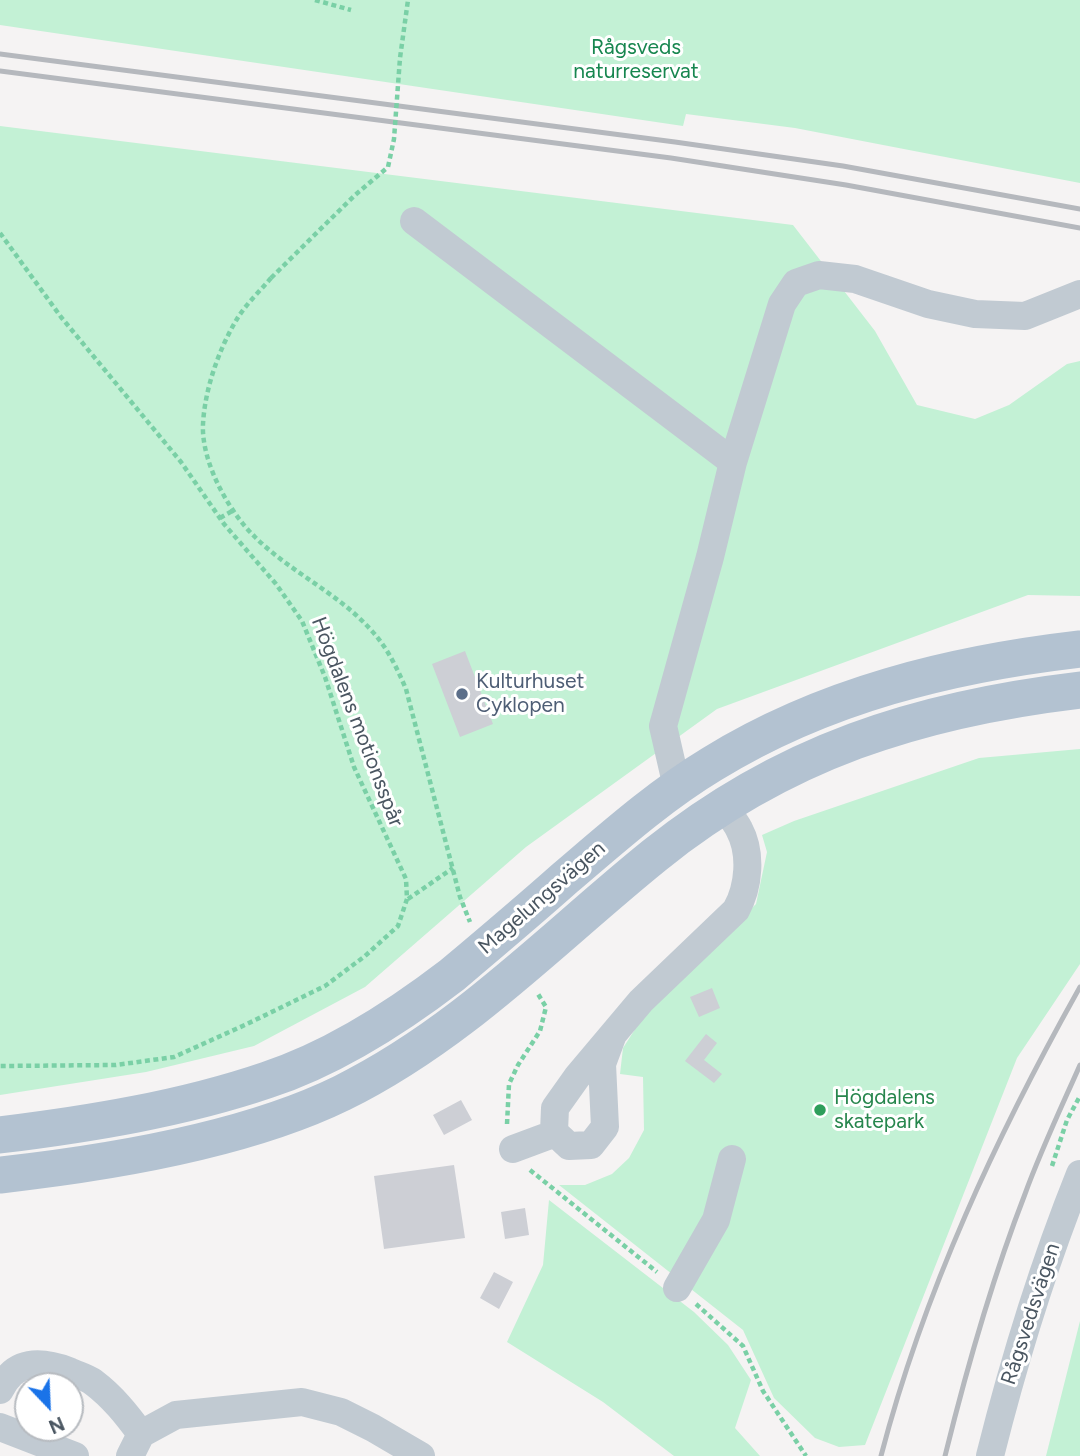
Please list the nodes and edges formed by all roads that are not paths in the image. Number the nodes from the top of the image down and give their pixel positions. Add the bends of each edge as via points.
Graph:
1 (414, 221) dead end
2 (1080, 294) edge
3 (733, 463) junction
4 (1080, 649) edge
5 (1080, 690) edge
6 (677, 788) junction
7 (723, 806) junction
8 (612, 1037) junction
9 (556, 1133) junction
10 (0, 1135) edge
11 (513, 1149) road end
12 (732, 1159) dead end
13 (1080, 1174) edge
14 (0, 1175) edge
15 (677, 1288) road end
16 (0, 1391) edge
17 (11, 1439) edge
18 (136, 1445) edge
19 (75, 1456) edge
20 (421, 1456) edge
21 (990, 1456) edge

1 - 3 street
2 - 3 street via 1025,316 1013,316 928,304 855,279 818,275 796,283 782,304
3 - 6 street via 663,726
4 - 6 main road, Magelungsvägen via 991,661 859,695 760,737
5 - 7 main road, Magelungsvägen via 987,703 898,725 813,758
6 - 10 main road, Magelungsvägen via 452,975 349,1044 269,1080 206,1097
7 - 8 street via 739,829 748,854 744,897 641,1001
7 - 14 main road, Magelungsvägen via 657,853 442,1034 341,1094 255,1126 140,1154
8 - 9 street via 555,1108
8 - 9 street via 602,1064 605,1127 591,1145 569,1146
9 - 11 street
12 - 15 street via 716,1220
13 - 21 street, Rågsvedsvägen via 1041,1277
16 - 18 street via 16,1370 35,1363 89,1379 125,1412
17 - 19 street
18 - 20 street via 176,1415 302,1402 341,1412

